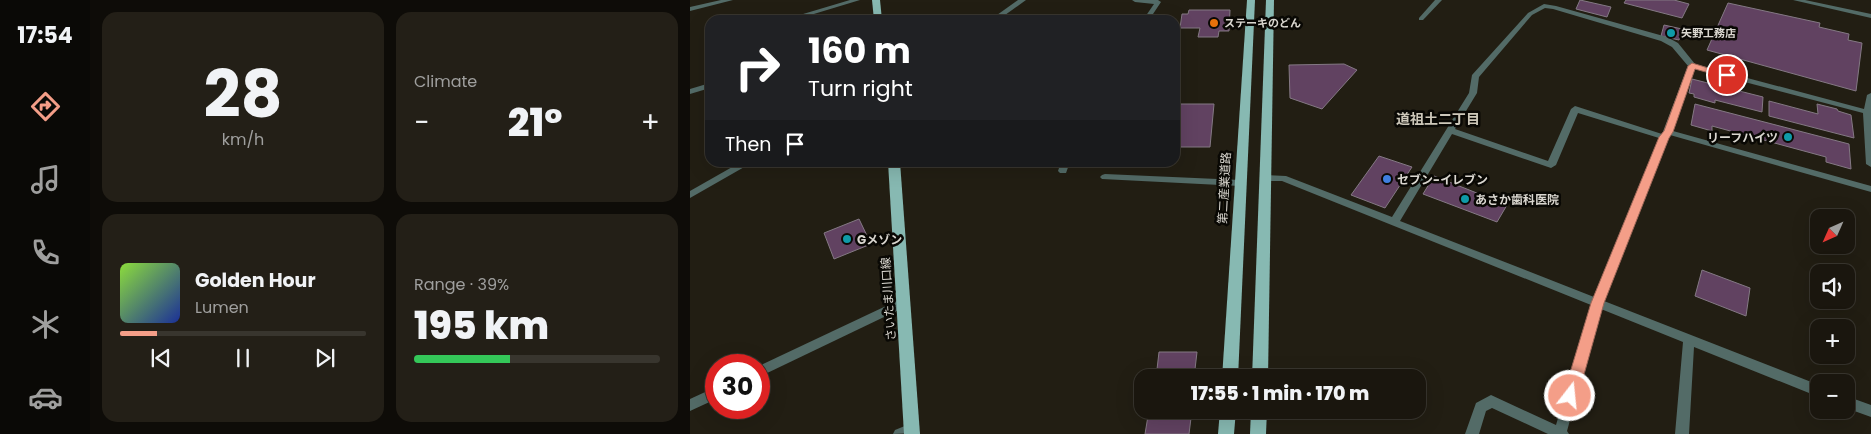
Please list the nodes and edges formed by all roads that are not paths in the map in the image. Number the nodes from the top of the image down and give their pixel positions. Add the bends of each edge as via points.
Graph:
1 (730, 0) edge
2 (857, 0) edge
3 (876, 0) edge
4 (1023, 0) edge
5 (1136, 0) edge
6 (1251, 0) edge
7 (1270, 0) edge
8 (1438, 0) edge
9 (1796, 0) edge
10 (1556, 3) edge
11 (690, 9) edge
12 (804, 15) edge
13 (878, 15) edge
14 (1000, 15) edge
15 (1149, 15) edge
16 (1871, 16) edge
17 (1421, 19) dead end
18 (1692, 66) junction
19 (705, 87) edge
20 (690, 92) edge
21 (1871, 95) edge
22 (1867, 112) junction
23 (1449, 130) junction
24 (1666, 134) junction
25 (1871, 164) edge
26 (740, 167) edge
27 (894, 167) edge
28 (1105, 177) dead end
29 (1266, 178) junction
30 (1240, 183) junction
31 (1871, 189) edge
32 (690, 196) edge
33 (1395, 222) junction
34 (902, 303) junction
35 (1598, 303) junction
36 (1689, 340) junction
37 (770, 367) edge
38 (1230, 369) edge
39 (1260, 369) edge
40 (1810, 387) edge
41 (705, 398) edge
42 (690, 405) edge
43 (1855, 406) edge
44 (1871, 412) edge
45 (1227, 419) edge
46 (1259, 419) edge
47 (908, 432) edge
48 (1561, 433) edge
49 (1226, 434) edge
50 (1258, 434) edge
51 (1472, 434) edge
52 (1682, 434) edge

1 - 11 street
2 - 12 street
3 - 13 main road
4 - 14 street
5 - 15 street via 1158,2
6 - 30 main road, 第二産業道路
7 - 29 main road
8 - 17 street
9 - 16 street
10 - 18 street via 1675,45
10 - 23 street via 1530,14 1475,77 1473,93
18 - 22 street
18 - 24 street
19 - 20 street
21 - 22 street
22 - 25 street
23 - 24 street via 1551,165 1575,109
23 - 33 street
24 - 31 street
24 - 35 street
26 - 32 street
27 - 34 main road, さいたま川口線
28 - 30 street
29 - 33 street via 1283,178
29 - 39 main road
30 - 38 main road, 第二産業道路
33 - 35 street
34 - 37 street
34 - 47 main road, さいたま川口線
35 - 36 street
35 - 48 street
36 - 40 street
36 - 52 street
41 - 42 street
43 - 44 street
45 - 49 main road
46 - 50 main road
48 - 51 street via 1491,401 1481,406

